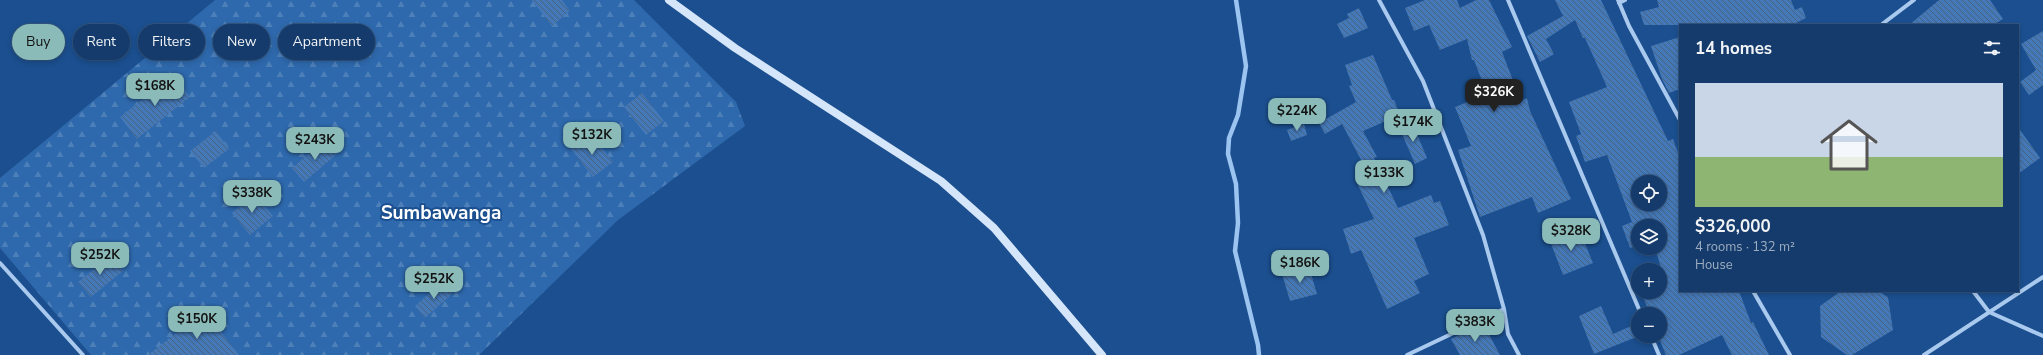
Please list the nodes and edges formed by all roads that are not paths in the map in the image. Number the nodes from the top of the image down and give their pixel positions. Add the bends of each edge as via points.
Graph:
1 (669, 0) edge
2 (1379, 0) edge
3 (1508, 0) edge
4 (1625, 0) edge
5 (1914, 0) edge
6 (1618, 1) edge
7 (1882, 24) edge
8 (1679, 118) edge
9 (0, 263) edge
10 (2043, 277) edge
11 (1754, 292) edge
12 (1974, 292) edge
13 (1639, 307) edge
14 (1504, 309) junction
15 (1989, 312) junction
16 (2043, 336) edge
17 (1654, 343) edge
18 (83, 355) edge
19 (1102, 355) edge
20 (1407, 355) edge
21 (1519, 355) edge
22 (1659, 355) edge
23 (1790, 355) edge
24 (1924, 355) edge

1 - 19 street via 735,48 941,181 994,228
2 - 14 street via 1423,81 1483,235
3 - 13 street
4 - 6 street
5 - 7 street
6 - 8 street
9 - 18 street
10 - 15 street
11 - 23 street
12 - 15 street
14 - 20 street
14 - 21 street via 1508,334
15 - 16 street
15 - 24 street
17 - 22 street

